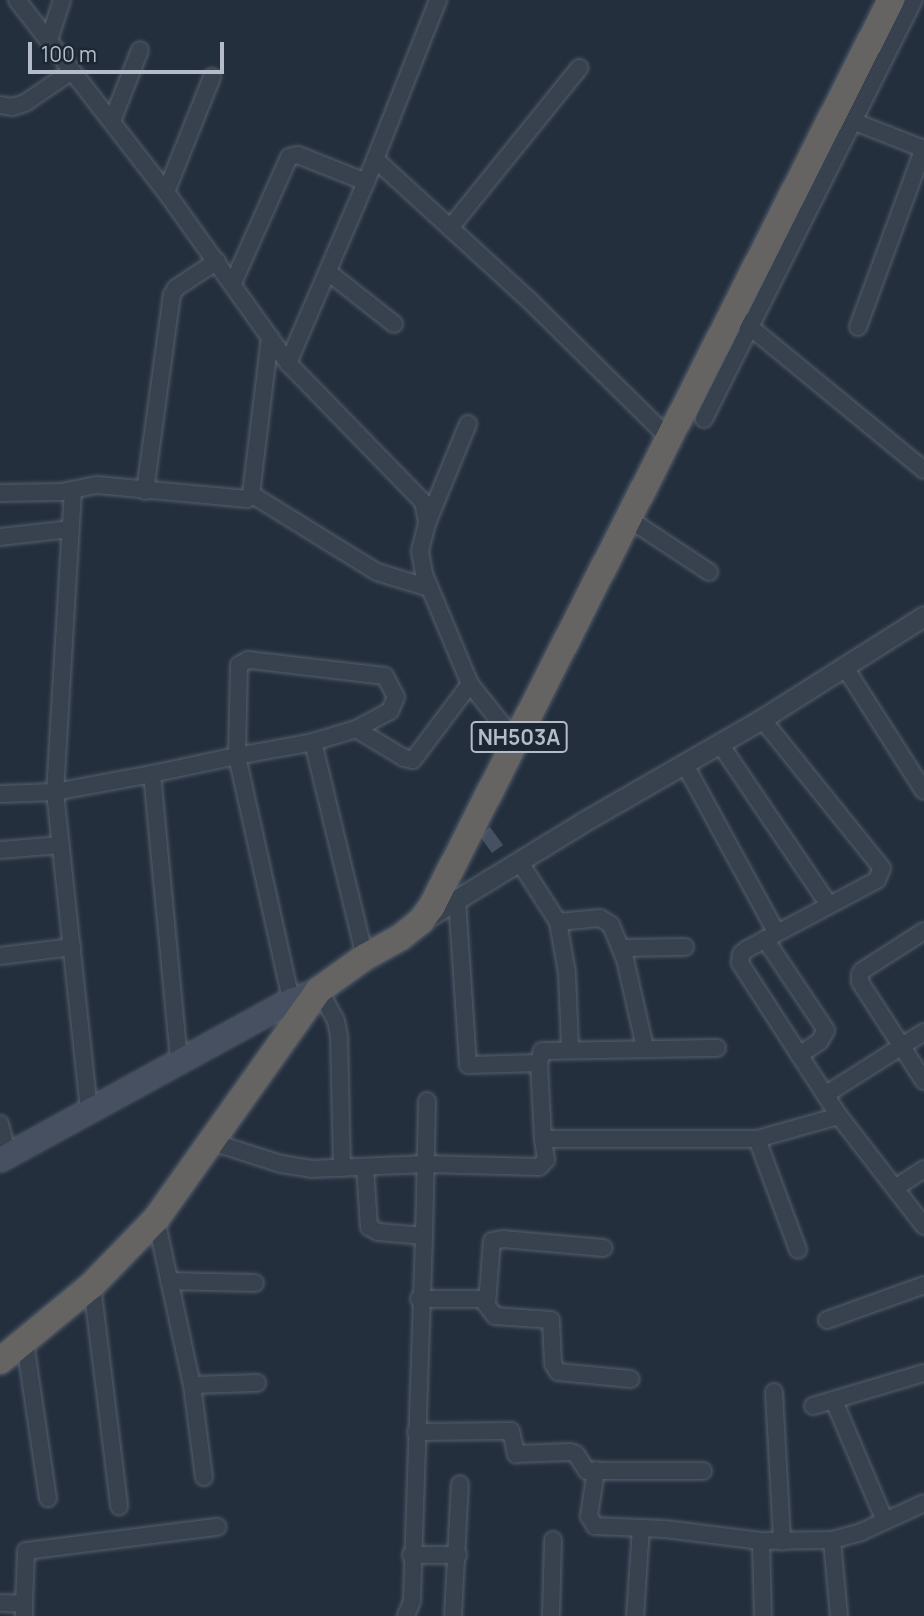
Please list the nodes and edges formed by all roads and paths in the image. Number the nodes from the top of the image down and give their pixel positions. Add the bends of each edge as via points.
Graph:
1 (17, 0) edge
2 (62, 0) edge
3 (438, 0) edge
4 (891, 0) edge
5 (914, 0) edge
6 (49, 40) junction
7 (139, 50) dead end
8 (579, 68) dead end
9 (72, 71) junction
10 (212, 77) dead end
11 (0, 105) edge
12 (844, 117) junction
13 (112, 121) junction
14 (924, 149) edge
15 (375, 159) junction
16 (366, 182) junction
17 (166, 192) junction
18 (450, 228) junction
19 (217, 261) junction
20 (327, 272) junction
21 (233, 283) junction
22 (742, 321) junction
23 (394, 324) dead end
24 (858, 327) dead end
25 (270, 337) junction
26 (288, 363) junction
27 (704, 419) dead end
28 (468, 424) dead end
29 (671, 440) junction
30 (924, 470) edge
31 (73, 489) junction
32 (145, 491) junction
33 (0, 493) edge
34 (251, 495) junction
35 (629, 519) junction
36 (427, 523) junction
37 (70, 529) junction
38 (0, 537) edge
39 (709, 572) dead end
40 (429, 588) junction
41 (924, 616) edge
42 (844, 666) junction
43 (470, 684) junction
44 (762, 719) junction
45 (356, 729) junction
46 (313, 742) junction
47 (516, 742) junction
48 (720, 744) junction
49 (237, 756) junction
50 (684, 763) junction
51 (152, 774) junction
52 (924, 791) edge
53 (55, 792) junction
54 (0, 794) edge
55 (61, 845) junction
56 (0, 850) edge
57 (519, 861) junction
58 (457, 899) junction
59 (829, 905) junction
60 (421, 921) junction
61 (558, 922) junction
62 (924, 931) edge
63 (770, 935) junction
64 (72, 947) junction
65 (685, 947) dead end
66 (622, 948) junction
67 (0, 956) edge
68 (365, 957) junction
69 (319, 990) junction
70 (291, 1000) junction
71 (924, 1032) edge
72 (902, 1046) junction
73 (645, 1048) junction
74 (717, 1048) dead end
75 (569, 1049) junction
76 (799, 1055) junction
77 (178, 1060) junction
78 (538, 1063) junction
79 (924, 1081) edge
80 (825, 1094) junction
81 (427, 1101) dead end
82 (89, 1110) junction
83 (839, 1116) junction
84 (0, 1124) edge
85 (543, 1139) junction
86 (757, 1139) junction
87 (212, 1142) junction
88 (4, 1157) edge
89 (426, 1164) junction
90 (365, 1167) junction
91 (342, 1168) junction
92 (924, 1169) edge
93 (895, 1188) junction
94 (156, 1219) junction
95 (924, 1226) edge
96 (424, 1236) junction
97 (604, 1248) dead end
98 (798, 1250) dead end
99 (169, 1281) junction
100 (255, 1283) dead end
101 (924, 1285) edge
102 (92, 1286) junction
103 (419, 1299) junction
104 (487, 1304) junction
105 (827, 1321) dead end
106 (25, 1343) junction
107 (0, 1361) edge
108 (924, 1373) edge
109 (631, 1379) dead end
110 (257, 1383) dead end
111 (192, 1385) junction
112 (774, 1392) dead end
113 (834, 1401) junction
114 (813, 1406) dead end
115 (416, 1432) junction
116 (596, 1470) junction
117 (703, 1471) dead end
118 (204, 1477) dead end
119 (460, 1484) dead end
120 (48, 1498) dead end
121 (924, 1503) edge
122 (119, 1506) dead end
123 (885, 1521) junction
124 (217, 1527) dead end
125 (641, 1528) junction
126 (553, 1540) dead end
127 (832, 1540) junction
128 (761, 1541) junction
129 (782, 1542) junction
130 (411, 1555) junction
131 (458, 1555) junction
132 (0, 1603) edge
133 (24, 1610) edge
134 (406, 1616) edge
135 (453, 1616) edge
136 (551, 1616) edge
137 (635, 1616) edge
138 (763, 1616) edge
139 (839, 1616) edge

1 - 6 street
2 - 6 street
3 - 15 street
4 - 12 highway, NH503A
5 - 12 street
6 - 9 street
7 - 13 street
8 - 18 street
9 - 11 street via 25,103
9 - 13 street
10 - 17 street
12 - 14 street
12 - 22 highway, NH503A
13 - 17 street
14 - 24 street
15 - 16 street
15 - 18 street
16 - 20 street
16 - 21 street via 298,155 289,157
17 - 19 street
18 - 29 street
19 - 21 street
19 - 32 street via 172,295
20 - 23 street
20 - 26 street
21 - 25 street
22 - 27 street
22 - 29 highway, NH503A
22 - 30 street
25 - 26 street
25 - 34 street
26 - 36 street via 423,502
28 - 36 street
29 - 35 highway, NH503A
31 - 32 street via 97,485
31 - 33 street
31 - 37 street
32 - 34 street via 242,501
34 - 40 street via 377,572
35 - 39 street
35 - 47 highway, NH503A
36 - 40 street via 420,562
37 - 38 street
37 - 53 street
40 - 43 street
41 - 42 street
42 - 44 street
42 - 52 street
43 - 45 street via 413,760
43 - 47 street
44 - 48 street
44 - 59 street via 881,862 877,880
45 - 46 street
45 - 49 street via 394,707 396,697 385,676 242,661
46 - 49 street
46 - 68 street
47 - 60 highway, NH503A
48 - 50 street
48 - 59 street
49 - 51 street
49 - 70 street
50 - 57 street
50 - 63 street
51 - 53 street
51 - 77 street
53 - 54 street
53 - 55 street
55 - 56 street
55 - 64 street
57 - 58 street
57 - 61 street
58 - 60 street
58 - 78 street via 466,1061 477,1067
59 - 63 street
60 - 68 highway, NH503A
61 - 66 street via 604,919
61 - 75 street via 567,973
62 - 72 street via 860,975 860,982
63 - 76 street via 826,1030 820,1041
63 - 76 street via 741,954 740,963
64 - 67 street
64 - 82 street
65 - 66 street
66 - 73 street
68 - 69 highway, NH503A
69 - 70 main road
69 - 87 highway, NH503A
69 - 91 street via 339,1036
70 - 77 main road
71 - 72 street
72 - 79 street
72 - 80 street
73 - 74 street
73 - 75 street
75 - 78 street via 542,1051
76 - 80 street
77 - 82 main road
78 - 85 street
80 - 83 street
81 - 89 street
82 - 88 main road
83 - 86 street
83 - 93 street
84 - 88 street
85 - 86 street
85 - 89 street via 546,1160 539,1167
86 - 98 street
87 - 91 street via 298,1168
87 - 94 highway, NH503A
89 - 90 street
89 - 96 street
90 - 91 street
90 - 96 street via 369,1227
92 - 93 street
93 - 95 street
94 - 99 street
94 - 102 highway, NH503A
96 - 103 street
97 - 104 street via 492,1241
99 - 100 street
99 - 111 street
101 - 105 street
102 - 106 highway, NH503A
102 - 122 street
103 - 104 street via 478,1298
103 - 115 street
104 - 109 street via 495,1316 551,1320 553,1364 558,1372
106 - 107 highway, NH503A
106 - 120 street
108 - 113 street
110 - 111 street
111 - 118 street
112 - 129 street
113 - 114 street
113 - 123 street
115 - 116 street via 507,1430 513,1433 516,1454 570,1452 576,1454 582,1468
115 - 130 street
116 - 117 street
116 - 125 street via 590,1522 602,1528
119 - 131 street
121 - 123 street
123 - 127 street
124 - 133 street via 26,1551
125 - 128 street
125 - 137 street
126 - 136 street
127 - 129 street
127 - 139 street
128 - 129 street
128 - 138 street
130 - 131 street
130 - 134 street via 412,1601
131 - 135 street
132 - 133 street

